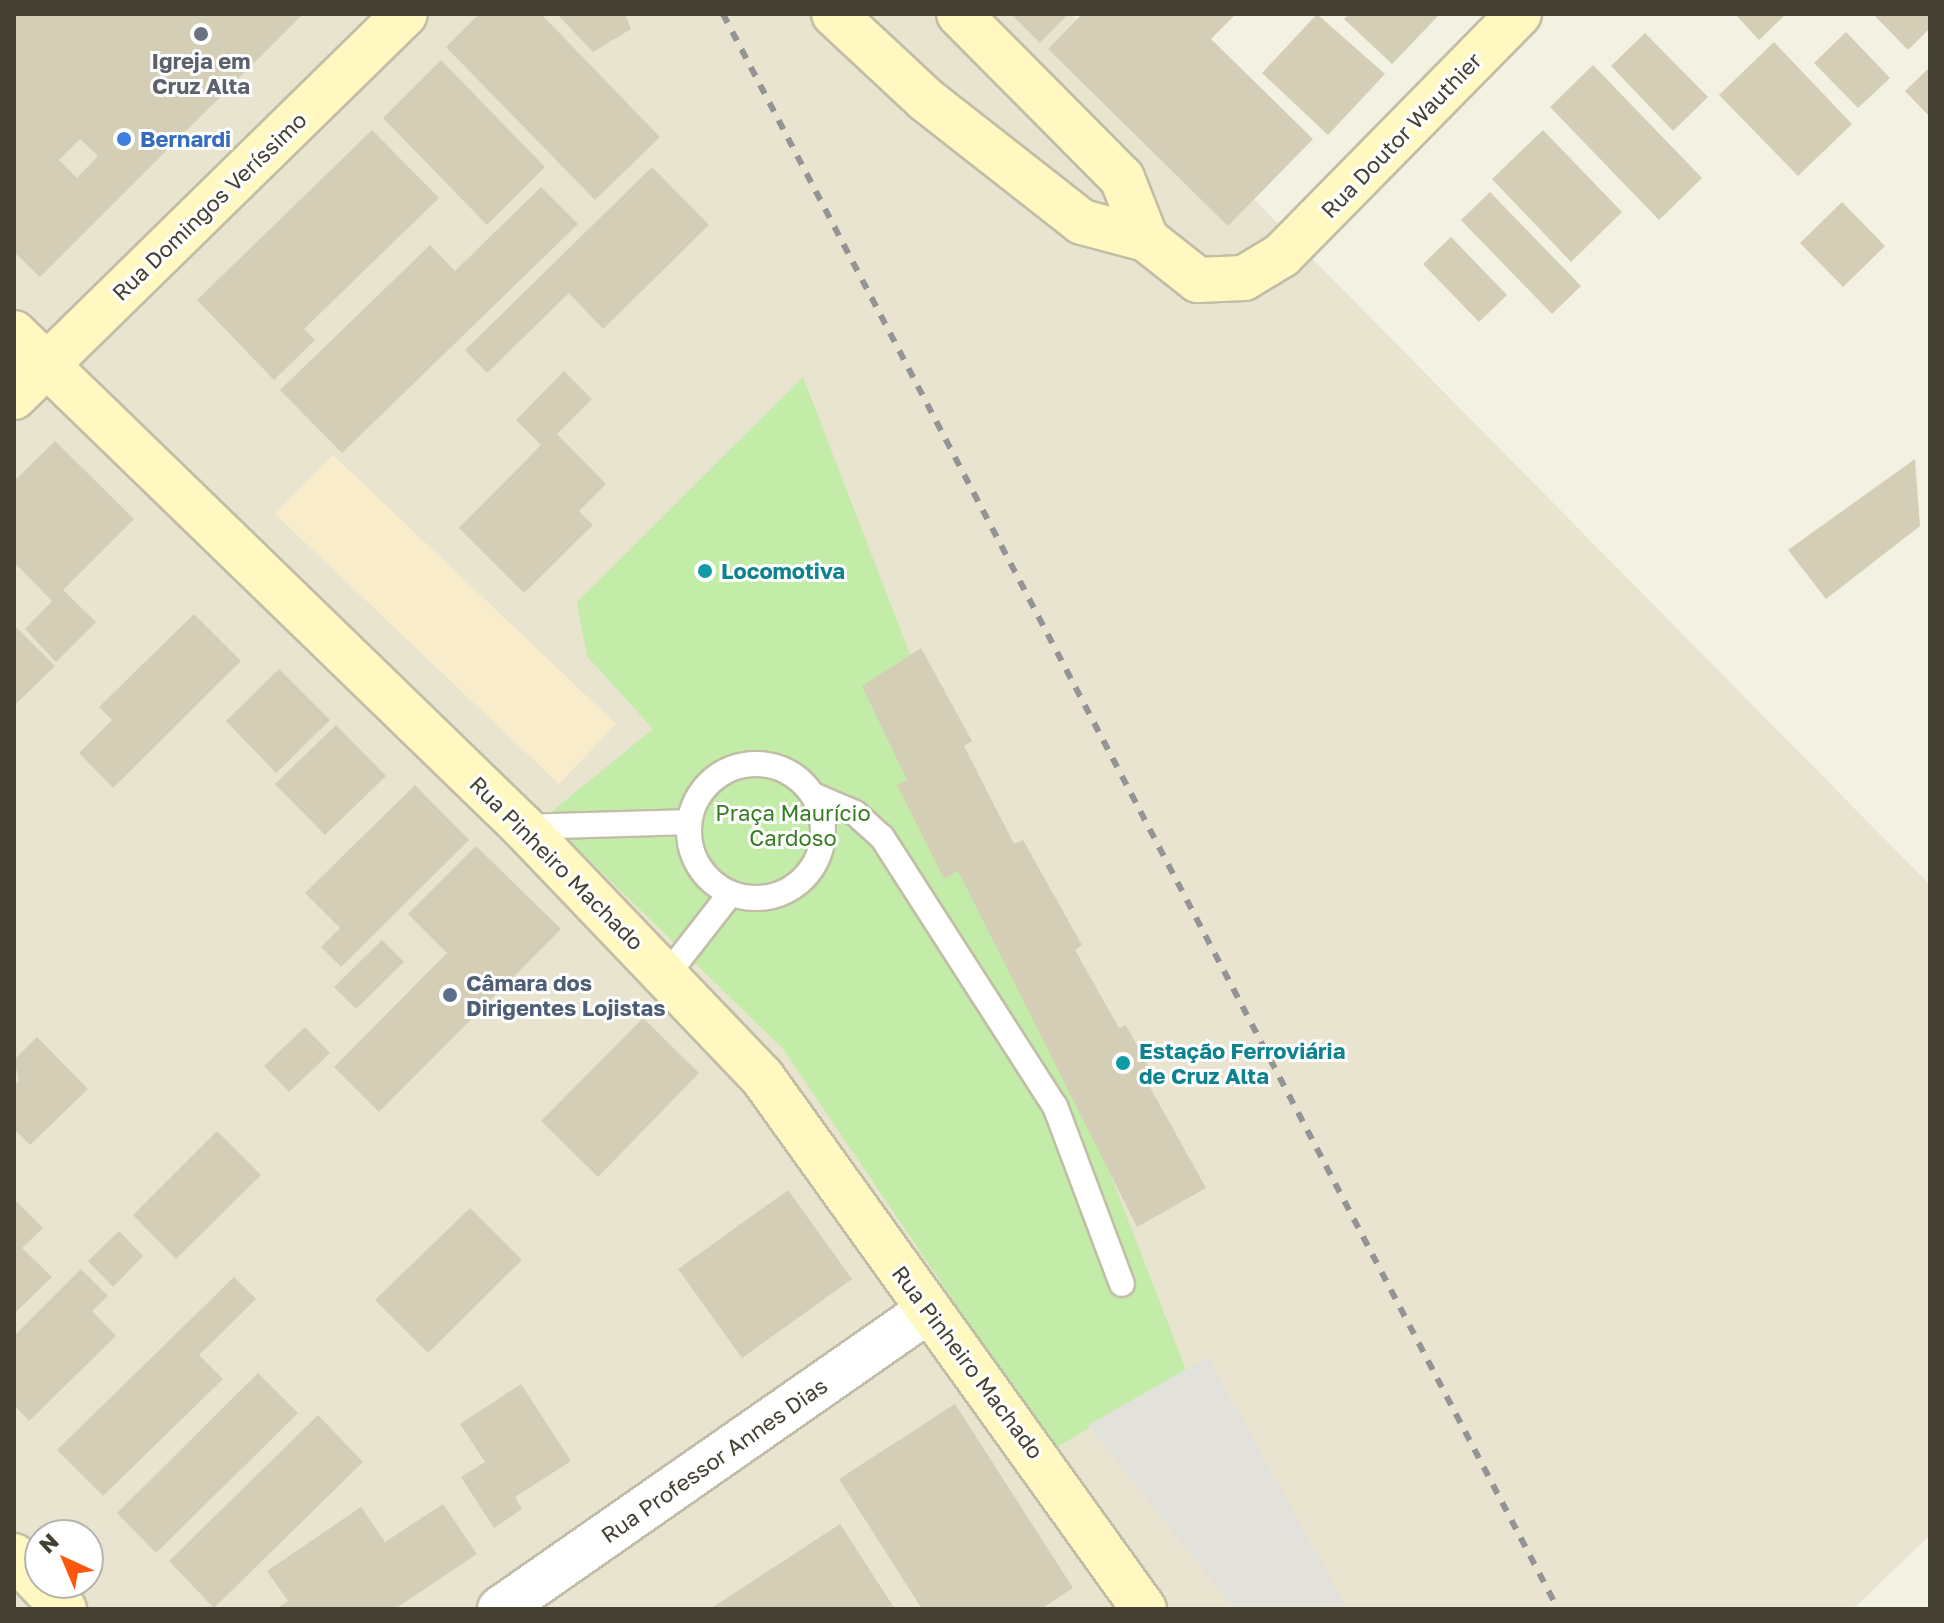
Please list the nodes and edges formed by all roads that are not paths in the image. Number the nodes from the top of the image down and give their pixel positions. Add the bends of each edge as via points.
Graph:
1 (405, 14) edge
2 (834, 14) edge
3 (959, 14) edge
4 (1519, 14) edge
5 (1146, 239) junction
6 (14, 333) edge
7 (46, 366) junction
8 (14, 397) edge
9 (813, 795) junction
10 (689, 822) junction
11 (523, 827) junction
12 (730, 894) junction
13 (667, 975) junction
14 (1122, 1284) dead end
15 (929, 1310) junction
16 (14, 1556) edge
17 (64, 1609) edge
18 (500, 1609) edge
19 (1144, 1609) edge

1 - 7 main road, Rua Domingos Veríssimo
2 - 5 main road via 925,99 1082,222
3 - 5 main road via 1122,178
4 - 5 main road, Rua Doutor Wauthier via 1282,255 1244,278 1198,280
6 - 7 main road, Rua Pinheiro Machado
7 - 8 main road, Rua Domingos Veríssimo
7 - 11 main road, Rua Pinheiro Machado
9 - 10 lane via 798,778 777,767 753,764 730,769 703,790
9 - 12 lane via 823,836 807,874 772,896
9 - 14 lane via 855,813 882,837 1055,1106
10 - 11 lane
10 - 12 lane via 698,867
11 - 13 main road, Rua Pinheiro Machado
12 - 13 lane
13 - 15 main road, Rua Pinheiro Machado via 762,1077
15 - 18 street, Rua Professor Annes Dias
15 - 19 main road, Rua Pinheiro Machado
16 - 17 main road

